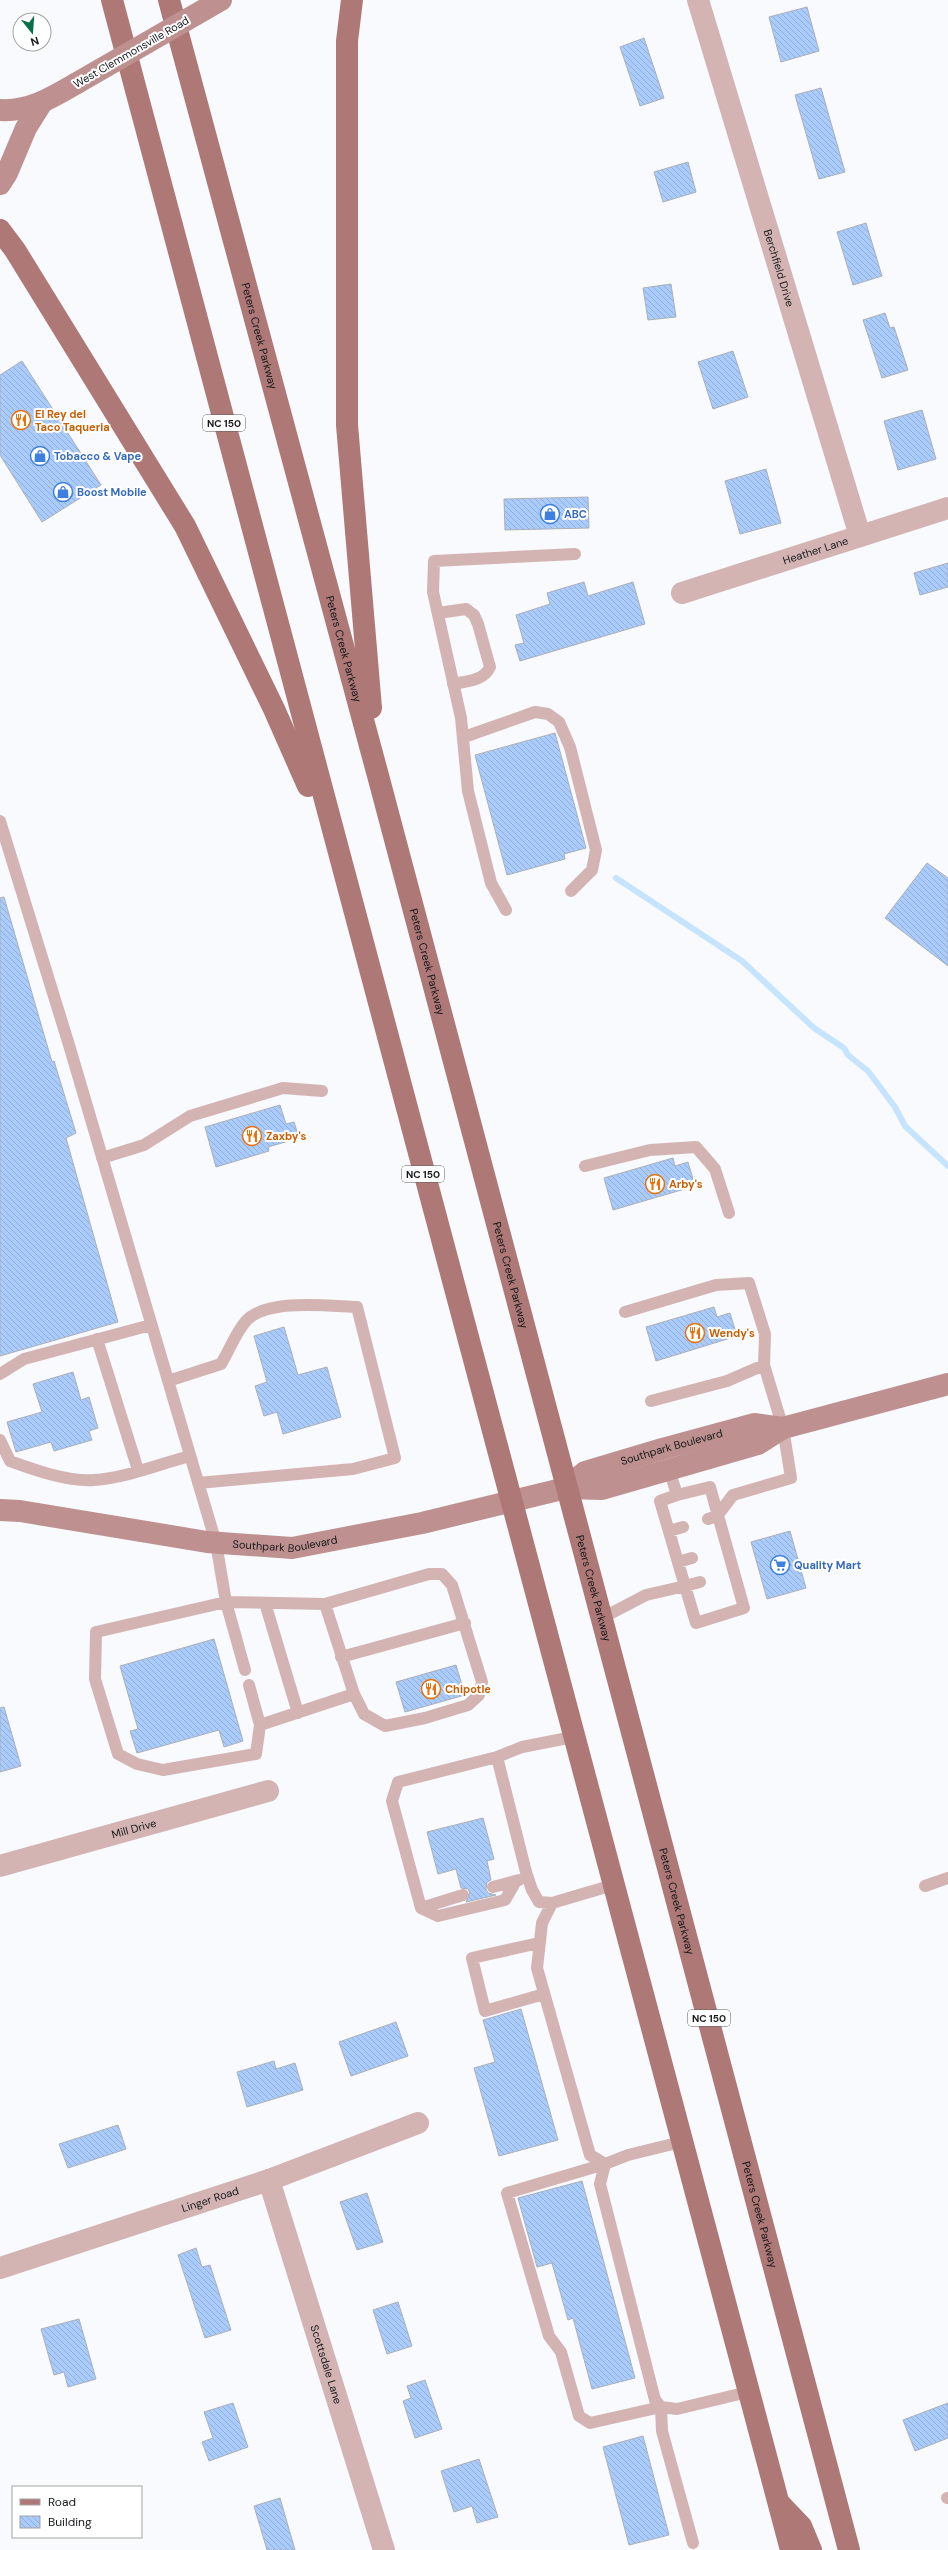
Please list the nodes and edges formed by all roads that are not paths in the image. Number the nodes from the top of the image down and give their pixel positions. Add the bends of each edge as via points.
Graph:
1 (112, 0) edge
2 (169, 0) edge
3 (222, 0) edge
4 (352, 0) edge
5 (698, 0) edge
6 (41, 104) junction
7 (0, 110) edge
8 (0, 184) edge
9 (0, 230) edge
10 (948, 508) edge
11 (860, 536) junction
12 (575, 554) dead end
13 (682, 593) dead end
14 (438, 613) junction
15 (453, 684) junction
16 (464, 737) junction
17 (380, 782) junction
18 (0, 820) edge
19 (335, 846) junction
20 (571, 891) dead end
21 (506, 910) dead end
22 (322, 1091) dead end
23 (102, 1158) junction
24 (585, 1166) dead end
25 (729, 1213) dead end
26 (625, 1312) dead end
27 (151, 1325) junction
28 (97, 1340) junction
29 (764, 1365) junction
30 (0, 1374) edge
31 (168, 1381) junction
32 (948, 1384) edge
33 (651, 1401) dead end
34 (784, 1428) junction
35 (0, 1440) edge
36 (190, 1456) junction
37 (669, 1469) junction
38 (138, 1470) junction
39 (198, 1483) junction
40 (566, 1488) junction
41 (677, 1495) junction
42 (510, 1501) junction
43 (0, 1510) edge
44 (713, 1518) junction
45 (683, 1527) dead end
46 (669, 1531) junction
47 (216, 1543) junction
48 (692, 1558) dead end
49 (678, 1562) junction
50 (700, 1582) dead end
51 (685, 1586) junction
52 (226, 1602) junction
53 (265, 1603) junction
54 (325, 1604) junction
55 (602, 1618) junction
56 (465, 1623) junction
57 (342, 1658) junction
58 (245, 1670) dead end
59 (249, 1685) dead end
60 (354, 1694) junction
61 (298, 1713) junction
62 (260, 1725) junction
63 (573, 1737) junction
64 (497, 1757) junction
65 (268, 1791) dead end
66 (0, 1866) edge
67 (528, 1877) junction
68 (948, 1878) edge
69 (516, 1881) junction
70 (612, 1885) junction
71 (925, 1886) dead end
72 (493, 1887) dead end
73 (463, 1896) dead end
74 (552, 1903) junction
75 (421, 1908) junction
76 (539, 1943) junction
77 (544, 1994) junction
78 (418, 2123) dead end
79 (681, 2142) junction
80 (606, 2164) junction
81 (268, 2180) junction
82 (0, 2268) edge
83 (748, 2392) junction
84 (661, 2407) junction
85 (777, 2500) junction
86 (692, 2543) dead end
87 (384, 2550) edge
88 (791, 2550) edge
89 (811, 2550) edge
90 (849, 2550) edge

1 - 19 main road, NC 150
2 - 17 main road, Peters Creek Parkway / NC 150
3 - 6 street, West Clemmonsville Road, bridge
4 - 17 main road via 347,41 347,425 365,657
5 - 11 street, Berchfield Drive
6 - 7 street, West Clemmonsville Road via 9,111
6 - 8 street
9 - 19 main road via 15,250 185,526 274,709
10 - 11 street, Heather Lane
11 - 13 street, Heather Lane
12 - 14 lane via 434,561 433,592
14 - 15 lane
14 - 15 lane via 466,609 474,615 490,668 488,673 480,678
15 - 16 lane
16 - 20 lane via 530,713 548,714 559,722 570,747 596,850 592,870
16 - 21 lane via 468,791 479,842 491,883
17 - 40 main road, Peters Creek Parkway / NC 150
18 - 23 lane
19 - 42 main road, NC 150
22 - 23 lane via 283,1088 190,1116 144,1144
23 - 27 lane
24 - 25 lane via 650,1150 696,1147 715,1169
26 - 29 lane via 716,1285 749,1283 765,1334
27 - 28 lane
27 - 31 lane
28 - 30 lane via 24,1359
28 - 38 lane
29 - 33 lane via 727,1381
29 - 34 lane
31 - 36 lane
31 - 39 lane via 221,1364 246,1320 267,1309 296,1305 358,1307 395,1458 353,1469
32 - 34 street, Southpark Boulevard
34 - 37 street, Southpark Boulevard via 758,1444
34 - 40 street, Southpark Boulevard via 754,1424 662,1449 585,1472
34 - 44 lane via 791,1478 733,1495
35 - 38 lane via 10,1460 43,1473 93,1480
36 - 38 lane
36 - 39 lane
37 - 40 street, Southpark Boulevard via 602,1488
37 - 41 lane
39 - 47 lane
40 - 42 street, Southpark Boulevard
40 - 55 main road, Peters Creek Parkway / NC 150
41 - 44 lane via 710,1487
41 - 46 lane via 660,1501
42 - 47 street, Southpark Boulevard via 422,1523 292,1548
42 - 63 main road, NC 150
43 - 47 street, Southpark Boulevard via 20,1511
44 - 51 lane via 728,1573 744,1608 696,1623
45 - 46 lane
46 - 49 lane
47 - 52 lane
48 - 49 lane
49 - 51 lane
50 - 51 lane
51 - 55 lane via 646,1595
52 - 53 lane
52 - 58 lane
52 - 62 lane via 96,1632 95,1679 118,1754 138,1764 163,1770 256,1754
53 - 54 lane
53 - 61 lane
54 - 56 lane via 429,1574 442,1574 452,1585
54 - 57 lane
55 - 90 main road, Peters Creek Parkway / NC 150
56 - 57 lane
56 - 60 lane via 482,1682 479,1695 468,1705 425,1718 385,1726 364,1714
57 - 60 lane
59 - 62 lane
60 - 61 lane
61 - 62 lane
63 - 64 lane via 522,1747
63 - 70 main road, NC 150
64 - 67 lane
64 - 75 lane via 398,1782 392,1801
65 - 66 street, Mill Drive
67 - 69 lane
67 - 74 lane via 539,1902
68 - 71 lane
69 - 72 lane
69 - 75 lane via 505,1900 438,1916
70 - 74 lane
70 - 79 main road, NC 150
73 - 75 lane
74 - 76 lane via 542,1923
76 - 77 lane via 537,1968
76 - 77 lane via 472,1958 485,2011
77 - 80 lane via 590,2155
78 - 81 street, Linger Road
79 - 80 lane via 628,2155
79 - 83 main road, NC 150
80 - 84 lane via 600,2184 655,2400
80 - 84 lane via 507,2193 548,2336 561,2352 579,2416 590,2424
81 - 82 street, Linger Road
81 - 87 street, Scottsdale Lane
83 - 84 lane via 677,2409
83 - 85 main road, NC 150
84 - 86 lane via 662,2431
85 - 88 main road, NC 150
85 - 89 main road via 801,2526

